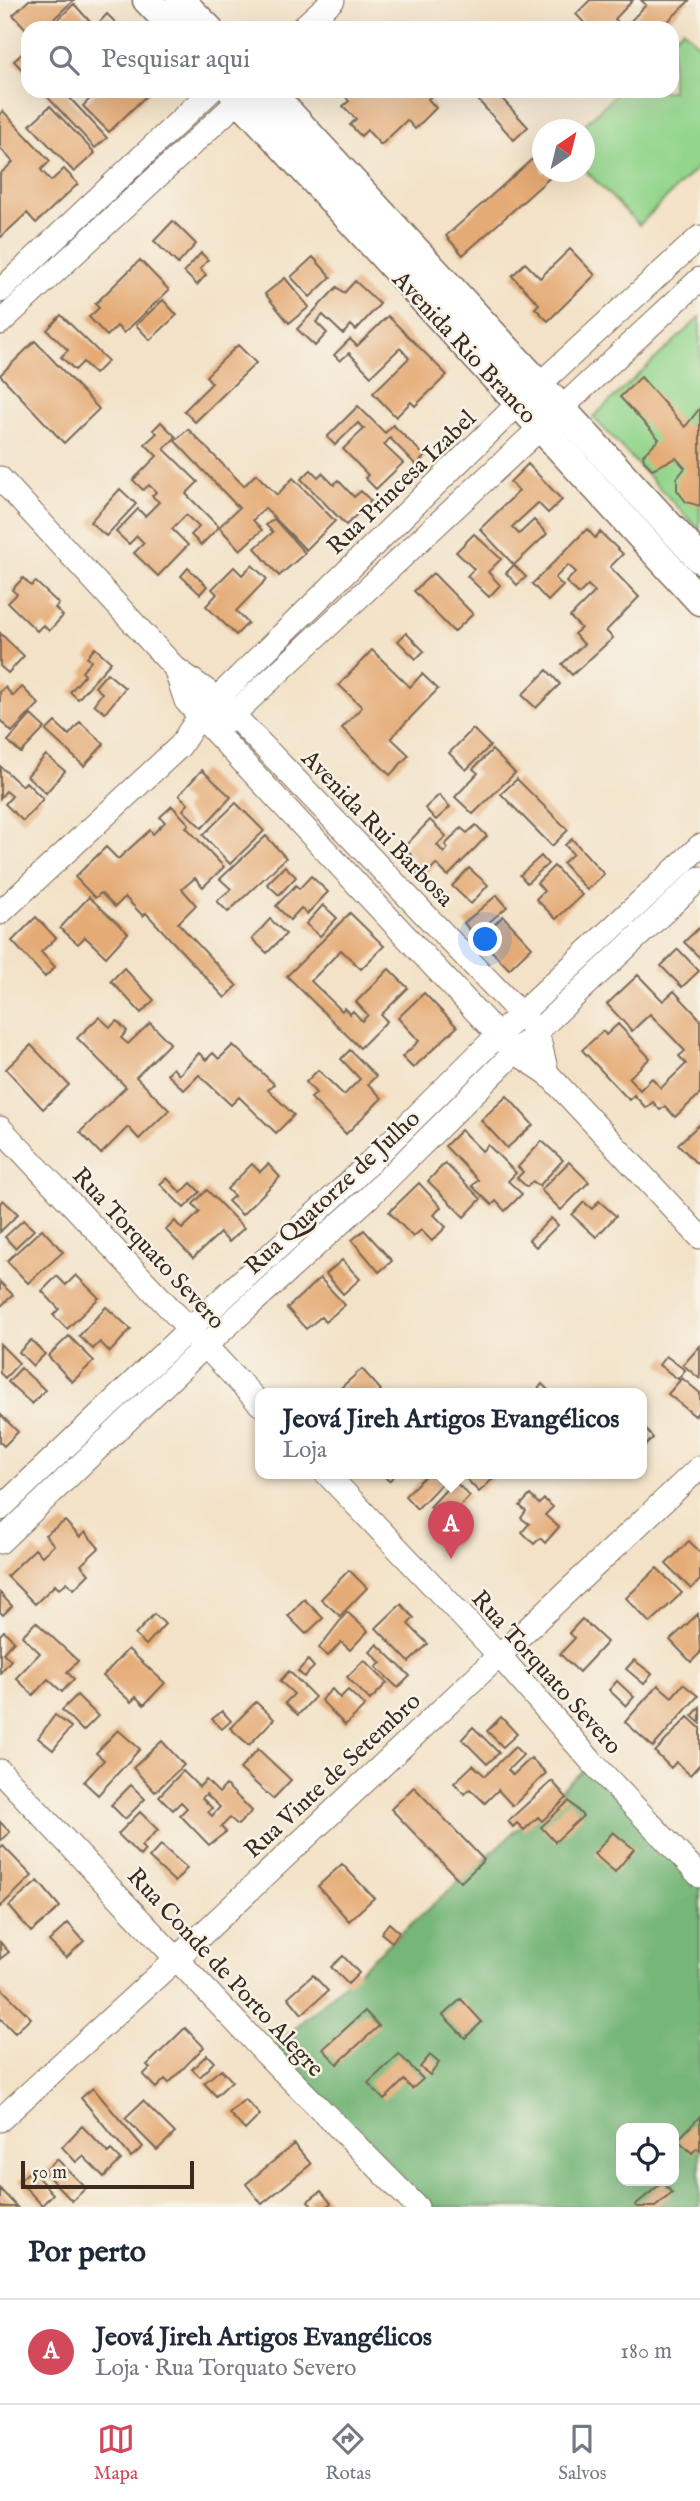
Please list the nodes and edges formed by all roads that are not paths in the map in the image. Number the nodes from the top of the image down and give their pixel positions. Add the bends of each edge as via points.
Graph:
1 (180, 0) edge
2 (333, 0) edge
3 (154, 2) edge
4 (169, 21) edge
5 (201, 21) edge
6 (310, 21) edge
7 (204, 98) edge
8 (237, 98) edge
9 (245, 98) edge
10 (275, 98) edge
11 (131, 167) junction
12 (150, 184) junction
13 (700, 237) edge
14 (700, 279) edge
15 (5, 287) edge
16 (26, 299) junction
17 (0, 323) edge
18 (539, 386) junction
19 (517, 404) junction
20 (562, 410) junction
21 (542, 430) junction
22 (0, 478) edge
23 (632, 486) junction
24 (611, 505) junction
25 (700, 559) edge
26 (700, 601) edge
27 (175, 668) junction
28 (226, 707) junction
29 (208, 723) junction
30 (700, 846) edge
31 (700, 878) edge
32 (0, 913) edge
33 (529, 1023) junction
34 (498, 1035) junction
35 (515, 1052) junction
36 (547, 1073) junction
37 (0, 1128) edge
38 (353, 1179) junction
39 (369, 1197) junction
40 (700, 1237) edge
41 (189, 1329) junction
42 (205, 1346) junction
43 (255, 1399) edge
44 (700, 1467) edge
45 (332, 1479) edge
46 (0, 1509) edge
47 (0, 1542) edge
48 (498, 1654) junction
49 (0, 1771) edge
50 (700, 1876) edge
51 (177, 1958) junction
52 (0, 2120) edge
53 (417, 2207) edge

1 - 5 street
2 - 6 street
3 - 4 street
7 - 11 street
8 - 12 street
9 - 19 street, Avenida Rio Branco
10 - 18 street, Avenida Rio Branco
11 - 12 street
11 - 15 street
12 - 16 street
13 - 18 street, Rua Princesa Izabel
14 - 20 street, Rua Princesa Izabel
15 - 16 street
16 - 17 street
18 - 19 street, Rua Princesa Izabel
18 - 20 street, Avenida Rio Branco
19 - 21 street, Avenida Rio Branco
19 - 28 street, Rua Princesa Izabel
20 - 21 street, Rua Princesa Izabel
20 - 23 street, Avenida Rio Branco
21 - 24 street, Avenida Rio Branco
21 - 28 street, Rua Princesa Izabel
22 - 27 street, Avenida Rui Barbosa
23 - 24 street
23 - 25 street, Avenida Rio Branco
24 - 26 street, Avenida Rio Branco
27 - 28 street, Avenida Rui Barbosa
27 - 29 street, Avenida Rui Barbosa via 187,701
28 - 29 street, Rua Princesa Izabel
28 - 33 street, Avenida Rui Barbosa
29 - 32 street, Rua Princesa Izabel
29 - 34 street, Avenida Rui Barbosa
30 - 33 street, Rua Quatorze de Julho
31 - 33 street, Rua Quatorze de Julho
33 - 34 street, Rua Quatorze de Julho
33 - 35 street, Rua Quatorze de Julho
33 - 36 street, Avenida Rui Barbosa
34 - 35 street, Avenida Rui Barbosa
34 - 38 street, Rua Quatorze de Julho
35 - 36 street, Avenida Rui Barbosa
35 - 39 street, Rua Quatorze de Julho
36 - 40 street, Avenida Rui Barbosa
37 - 41 street, Rua Torquato Severo
38 - 39 street
38 - 41 street, Rua Quatorze de Julho
39 - 42 street, Rua Quatorze de Julho
41 - 42 street, Rua Torquato Severo
41 - 46 street, Rua Quatorze de Julho
42 - 43 street, Rua Torquato Severo
42 - 47 street, Rua Quatorze de Julho
44 - 48 street, Rua Vinte de Setembro
45 - 48 street, Rua Torquato Severo
48 - 50 street, Rua Torquato Severo
48 - 51 street, Rua Vinte de Setembro
49 - 51 street, Rua Conde de Porto Alegre
51 - 52 street, Rua Vinte de Setembro
51 - 53 street, Rua Conde de Porto Alegre

